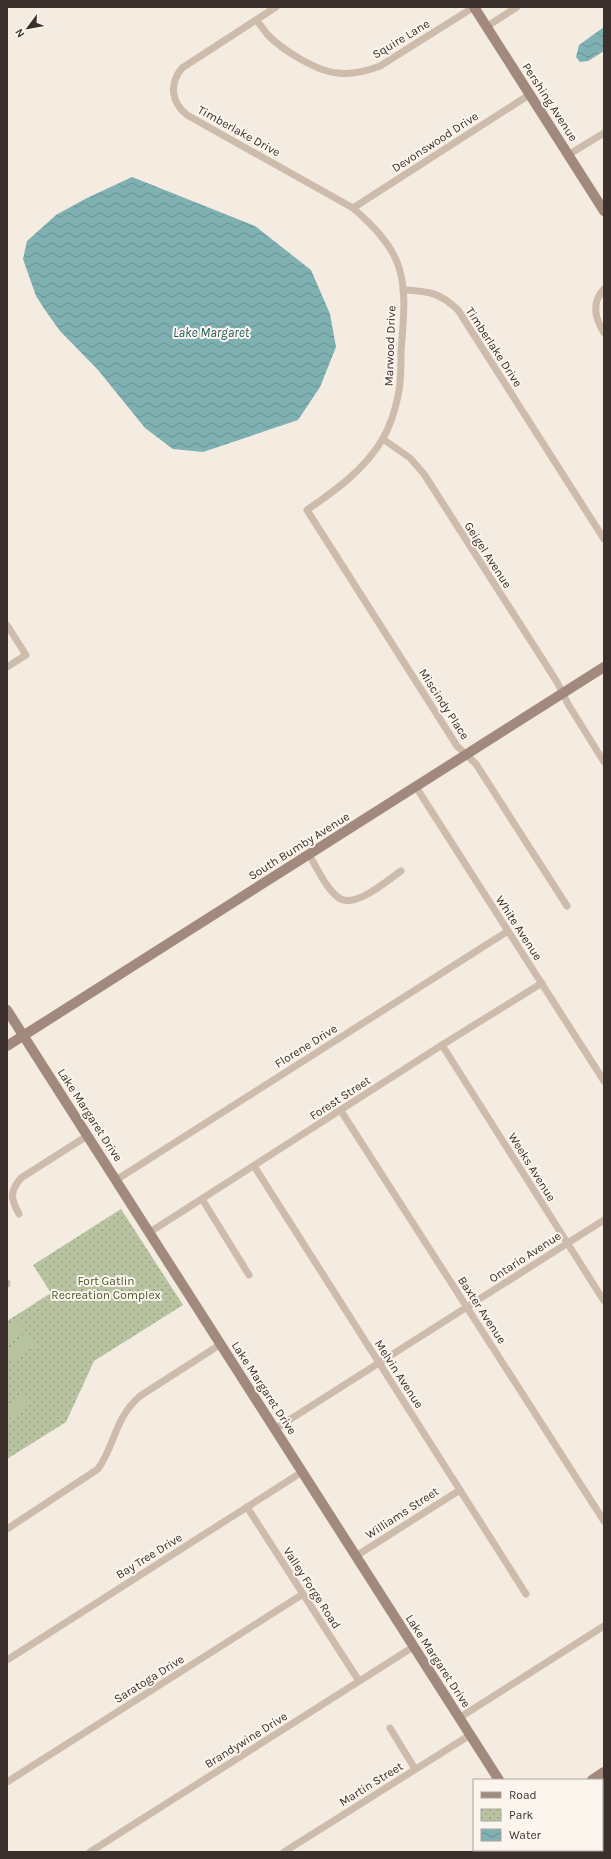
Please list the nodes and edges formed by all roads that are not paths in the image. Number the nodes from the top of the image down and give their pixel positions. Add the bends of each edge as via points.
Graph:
1 (276, 7) edge
2 (474, 7) edge
3 (517, 7) edge
4 (257, 21) junction
5 (486, 27) junction
6 (529, 95) junction
7 (604, 133) edge
8 (568, 155) junction
9 (353, 208) junction
10 (604, 211) edge
11 (604, 289) edge
12 (403, 290) junction
13 (604, 333) edge
14 (383, 439) junction
15 (307, 510) joint
16 (604, 539) edge
17 (7, 625) edge
18 (7, 667) edge
19 (604, 667) edge
20 (563, 693) junction
21 (466, 754) junction
22 (604, 762) edge
23 (416, 787) junction
24 (309, 855) junction
25 (401, 871) dead end
26 (567, 906) dead end
27 (508, 931) junction
28 (542, 983) junction
29 (7, 1010) edge
30 (24, 1036) junction
31 (442, 1045) junction
32 (7, 1046) edge
33 (604, 1081) edge
34 (341, 1111) junction
35 (87, 1136) junction
36 (254, 1166) junction
37 (116, 1180) junction
38 (202, 1199) junction
39 (19, 1214) dead end
40 (604, 1220) edge
41 (150, 1232) junction
42 (567, 1244) junction
43 (249, 1275) dead end
44 (604, 1301) edge
45 (467, 1307) junction
46 (220, 1344) junction
47 (379, 1363) junction
48 (275, 1429) junction
49 (302, 1472) junction
50 (460, 1490) junction
51 (247, 1507) junction
52 (604, 1520) edge
53 (7, 1529) edge
54 (356, 1556) junction
55 (303, 1594) junction
56 (526, 1594) dead end
57 (604, 1626) edge
58 (413, 1646) junction
59 (7, 1660) edge
60 (359, 1681) junction
61 (460, 1718) junction
62 (390, 1728) dead end
63 (470, 1735) junction
64 (416, 1769) junction
65 (604, 1772) edge
66 (498, 1779) edge
67 (594, 1779) edge
68 (7, 1782) edge
69 (90, 1852) edge
70 (284, 1852) edge

1 - 4 street
2 - 4 street, Squire Lane via 380,66 352,73 337,73 310,64 268,36
2 - 5 street, Pershing Avenue
3 - 5 street
4 - 9 street, Timberlake Drive via 182,68 174,84 175,102 187,115
5 - 6 street, Pershing Avenue
6 - 8 street, Pershing Avenue
6 - 9 street, Devonswood Drive
7 - 8 street
8 - 10 street, Pershing Avenue
9 - 12 street, Timberlake Drive via 374,227 390,249 400,270
11 - 13 street via 595,303 595,313
12 - 14 street, Marwood Drive via 399,391
12 - 16 street, Timberlake Drive via 427,291 439,295 458,310
14 - 15 street, Marwood Drive via 350,479
14 - 20 street, Geigel Avenue via 410,458 424,474
15 - 21 street, Miscindy Place via 457,746
17 - 18 street via 26,655
19 - 20 street, South Bumby Avenue
20 - 21 street, South Bumby Avenue
20 - 22 street, Geigel Avenue
21 - 23 street, South Bumby Avenue
21 - 26 street, Miscindy Place via 476,764
23 - 24 street, South Bumby Avenue
23 - 27 street, White Avenue
24 - 25 street via 333,893 346,901 355,901
24 - 30 street, South Bumby Avenue
27 - 28 street, White Avenue
27 - 37 street, Florene Drive
28 - 31 street, Forest Street
28 - 33 street, White Avenue
29 - 30 street, Lake Margaret Drive
30 - 32 street, South Bumby Avenue
30 - 35 street, Lake Margaret Drive
31 - 34 street, Forest Street
31 - 42 street, Weeks Avenue
34 - 36 street, Forest Street
34 - 45 street, Baxter Avenue
35 - 37 street, Lake Margaret Drive
35 - 39 street via 21,1178 14,1186 12,1195
36 - 38 street, Forest Street
36 - 47 street, Melvin Avenue
37 - 41 street, Lake Margaret Drive
38 - 41 street, Forest Street
38 - 43 street
40 - 42 street, Ontario Avenue
41 - 46 street, Lake Margaret Drive
42 - 44 street, Weeks Avenue
42 - 45 street, Ontario Avenue
45 - 47 street, Ontario Avenue
45 - 52 street, Baxter Avenue
46 - 48 street, Lake Margaret Drive
46 - 53 street via 140,1396 129,1406 98,1469
47 - 48 street, Ontario Avenue
47 - 50 street, Melvin Avenue
48 - 49 street, Lake Margaret Drive
49 - 51 street, Bay Tree Drive
49 - 54 street, Lake Margaret Drive
50 - 54 street, Williams Street
50 - 56 street, Melvin Avenue
51 - 55 street, Valley Forge Road
51 - 59 street, Bay Tree Drive
54 - 58 street, Lake Margaret Drive
55 - 60 street, Valley Forge Road
55 - 68 street, Saratoga Drive
57 - 61 street
58 - 60 street, Brandywine Drive
58 - 61 street, Lake Margaret Drive
60 - 69 street, Brandywine Drive
61 - 63 street, Lake Margaret Drive
62 - 64 street
63 - 64 street, Martin Street
63 - 66 street, Lake Margaret Drive
64 - 70 street, Martin Street
65 - 67 street

